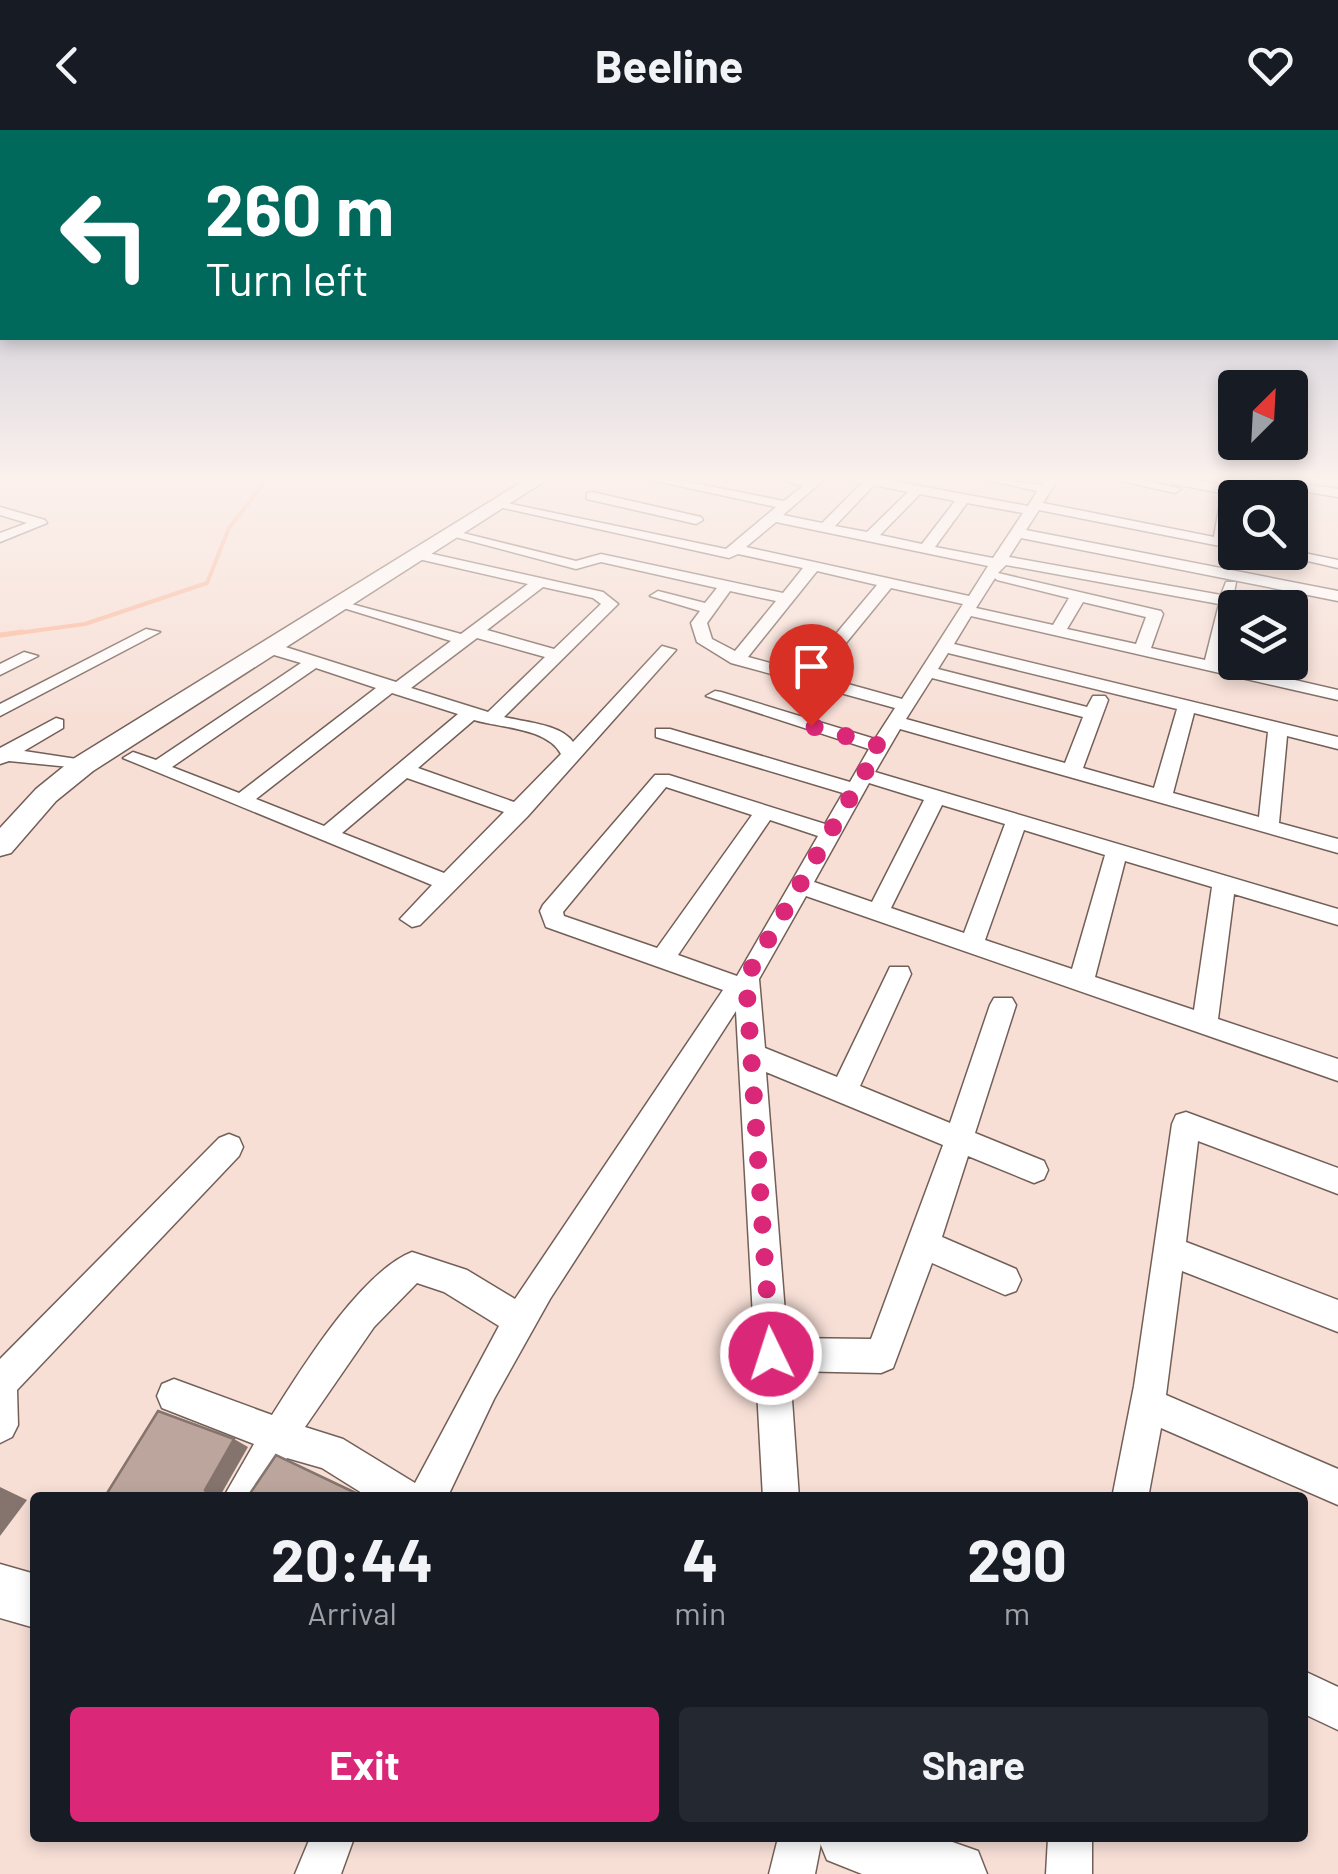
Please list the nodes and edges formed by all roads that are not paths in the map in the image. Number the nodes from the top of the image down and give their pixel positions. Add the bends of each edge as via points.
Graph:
1 (413, 558) edge
2 (434, 558) edge
3 (549, 558) edge
4 (600, 558) edge
5 (603, 558) edge
6 (724, 558) edge
7 (798, 558) edge
8 (967, 558) edge
9 (1002, 558) edge
10 (1188, 558) edge
11 (1310, 558) edge
12 (1338, 564) edge
13 (813, 566) junction
14 (997, 566) junction
15 (712, 568) dead end
16 (1233, 575) junction
17 (542, 581) junction
18 (887, 582) junction
19 (727, 585) junction
20 (1296, 587) junction
21 (1230, 590) edge
22 (1296, 590) edge
23 (658, 596) dead end
24 (1078, 596) junction
25 (1338, 596) edge
26 (787, 599) junction
27 (1218, 600) edge
28 (343, 603) junction
29 (971, 607) junction
30 (709, 609) junction
31 (1058, 631) junction
32 (152, 632) dead end
33 (470, 636) junction
34 (1218, 640) edge
35 (129, 646) junction
36 (270, 648) junction
37 (944, 648) junction
38 (668, 650) dead end
39 (1142, 650) junction
40 (152, 654) dead end
41 (30, 656) dead end
42 (559, 656) junction
43 (738, 659) junction
44 (314, 662) junction
45 (1212, 666) junction
46 (0, 670) edge
47 (928, 672) junction
48 (808, 678) junction
49 (1286, 680) edge
50 (1286, 683) junction
51 (1104, 686) junction
52 (394, 688) junction
53 (1338, 695) edge
54 (715, 696) dead end
55 (1187, 706) junction
56 (0, 711) edge
57 (900, 714) junction
58 (1094, 714) junction
59 (481, 716) junction
60 (56, 724) dead end
61 (1278, 728) junction
62 (663, 734) dead end
63 (1338, 743) edge
64 (880, 746) junction
65 (571, 754) junction
66 (1, 755) edge
67 (133, 758) dead end
68 (83, 765) junction
69 (159, 766) junction
70 (404, 770) junction
71 (1072, 771) junction
72 (860, 782) junction
73 (936, 796) junction
74 (1162, 796) junction
75 (242, 800) junction
76 (521, 811) junction
77 (764, 812) junction
78 (1017, 821) junction
79 (1268, 826) junction
80 (831, 833) junction
81 (328, 834) junction
82 (0, 846) edge
83 (1338, 846) edge
84 (1117, 850) junction
85 (448, 883) junction
86 (1224, 883) junction
87 (802, 886) junction
88 (878, 912) junction
89 (1338, 917) edge
90 (412, 919) dead end
91 (972, 944) junction
92 (661, 961) junction
93 (899, 974) dead end
94 (1080, 982) junction
95 (743, 988) junction
96 (1003, 1005) dead end
97 (1206, 1024) junction
98 (751, 1054) junction
99 (1338, 1054) edge
100 (1338, 1070) edge
101 (843, 1092) junction
102 (960, 1140) junction
103 (229, 1147) dead end
104 (1034, 1170) dead end
105 (1338, 1181) edge
106 (924, 1244) junction
107 (1170, 1251) junction
108 (1005, 1280) dead end
109 (1338, 1316) edge
110 (520, 1322) junction
111 (771, 1354) junction
112 (2, 1378) edge
113 (174, 1396) dead end
114 (1148, 1404) junction
115 (0, 1426) edge
116 (280, 1438) junction
117 (1338, 1487) edge
118 (244, 1492) edge
119 (394, 1492) edge
120 (431, 1492) edge
121 (781, 1492) edge
122 (1131, 1492) edge
123 (0, 1590) edge
124 (30, 1599) edge
125 (1308, 1693) edge
126 (1338, 1709) edge
127 (330, 1842) edge
128 (799, 1842) edge
129 (861, 1842) edge
130 (1070, 1842) edge
131 (318, 1874) edge
132 (792, 1874) edge
133 (955, 1874) edge
134 (1068, 1874) edge

1 - 28 street
2 - 17 street
3 - 4 street via 576,565
5 - 19 street
6 - 15 street
7 - 13 street
8 - 14 street
9 - 14 street
10 - 16 street
11 - 12 street
13 - 18 street
13 - 26 street
14 - 24 street
14 - 27 street
14 - 29 street
16 - 20 street
16 - 21 street
17 - 33 street
17 - 42 street via 610,604
18 - 29 street
18 - 48 street
19 - 26 street
19 - 30 street
20 - 22 street
20 - 25 street
23 - 30 street
24 - 31 street
24 - 39 street via 1155,614
26 - 43 street
28 - 33 street
28 - 36 street
29 - 31 street
29 - 37 street
30 - 43 street via 699,623 704,642
31 - 39 street
32 - 35 street
33 - 42 street
33 - 52 street
34 - 45 street
35 - 40 street
35 - 56 street
36 - 44 street
36 - 68 street
37 - 47 street
37 - 51 street
38 - 65 street
39 - 45 street
41 - 46 street
42 - 59 street
43 - 48 street
44 - 52 street
44 - 69 street
45 - 50 street
47 - 57 street
47 - 58 street
48 - 57 street
49 - 50 street
50 - 53 street
51 - 55 street
51 - 58 street
52 - 59 street
52 - 75 street
54 - 64 street
55 - 61 street
55 - 74 street
57 - 64 street
57 - 71 street
58 - 71 street
59 - 65 street via 548,733 562,739
59 - 70 street
60 - 66 street
61 - 63 street
61 - 79 street
62 - 72 street
64 - 72 street
65 - 76 street
66 - 68 street
67 - 69 street
68 - 82 street
69 - 75 street
70 - 76 street
70 - 81 street
71 - 74 street
72 - 73 street
72 - 80 street
73 - 78 street
73 - 88 street
74 - 79 street
75 - 81 street
76 - 85 street
77 - 80 street
77 - 92 street
77 - 92 street via 662,779 551,910 554,921
78 - 84 street
78 - 91 street
79 - 83 street
80 - 87 street
81 - 85 street
84 - 86 street
84 - 94 street
85 - 90 street
86 - 89 street
86 - 97 street
87 - 88 street
87 - 95 street
88 - 91 street
91 - 94 street
92 - 95 street
93 - 101 street
94 - 97 street
95 - 98 street
95 - 110 street via 655,1108
96 - 102 street
97 - 100 street
98 - 101 street
98 - 111 street
99 - 100 street
101 - 102 street
102 - 104 street
102 - 106 street
103 - 112 street
105 - 107 street via 1186,1124
106 - 108 street
106 - 111 street via 880,1356
107 - 109 street
107 - 114 street
110 - 116 street via 483,1295 412,1267 357,1326
110 - 120 street
111 - 121 street
112 - 115 street
113 - 116 street
114 - 117 street
114 - 122 street
116 - 118 street
116 - 119 street via 330,1452
123 - 124 street
125 - 126 street
127 - 131 street
128 - 132 street
129 - 133 street
130 - 134 street

